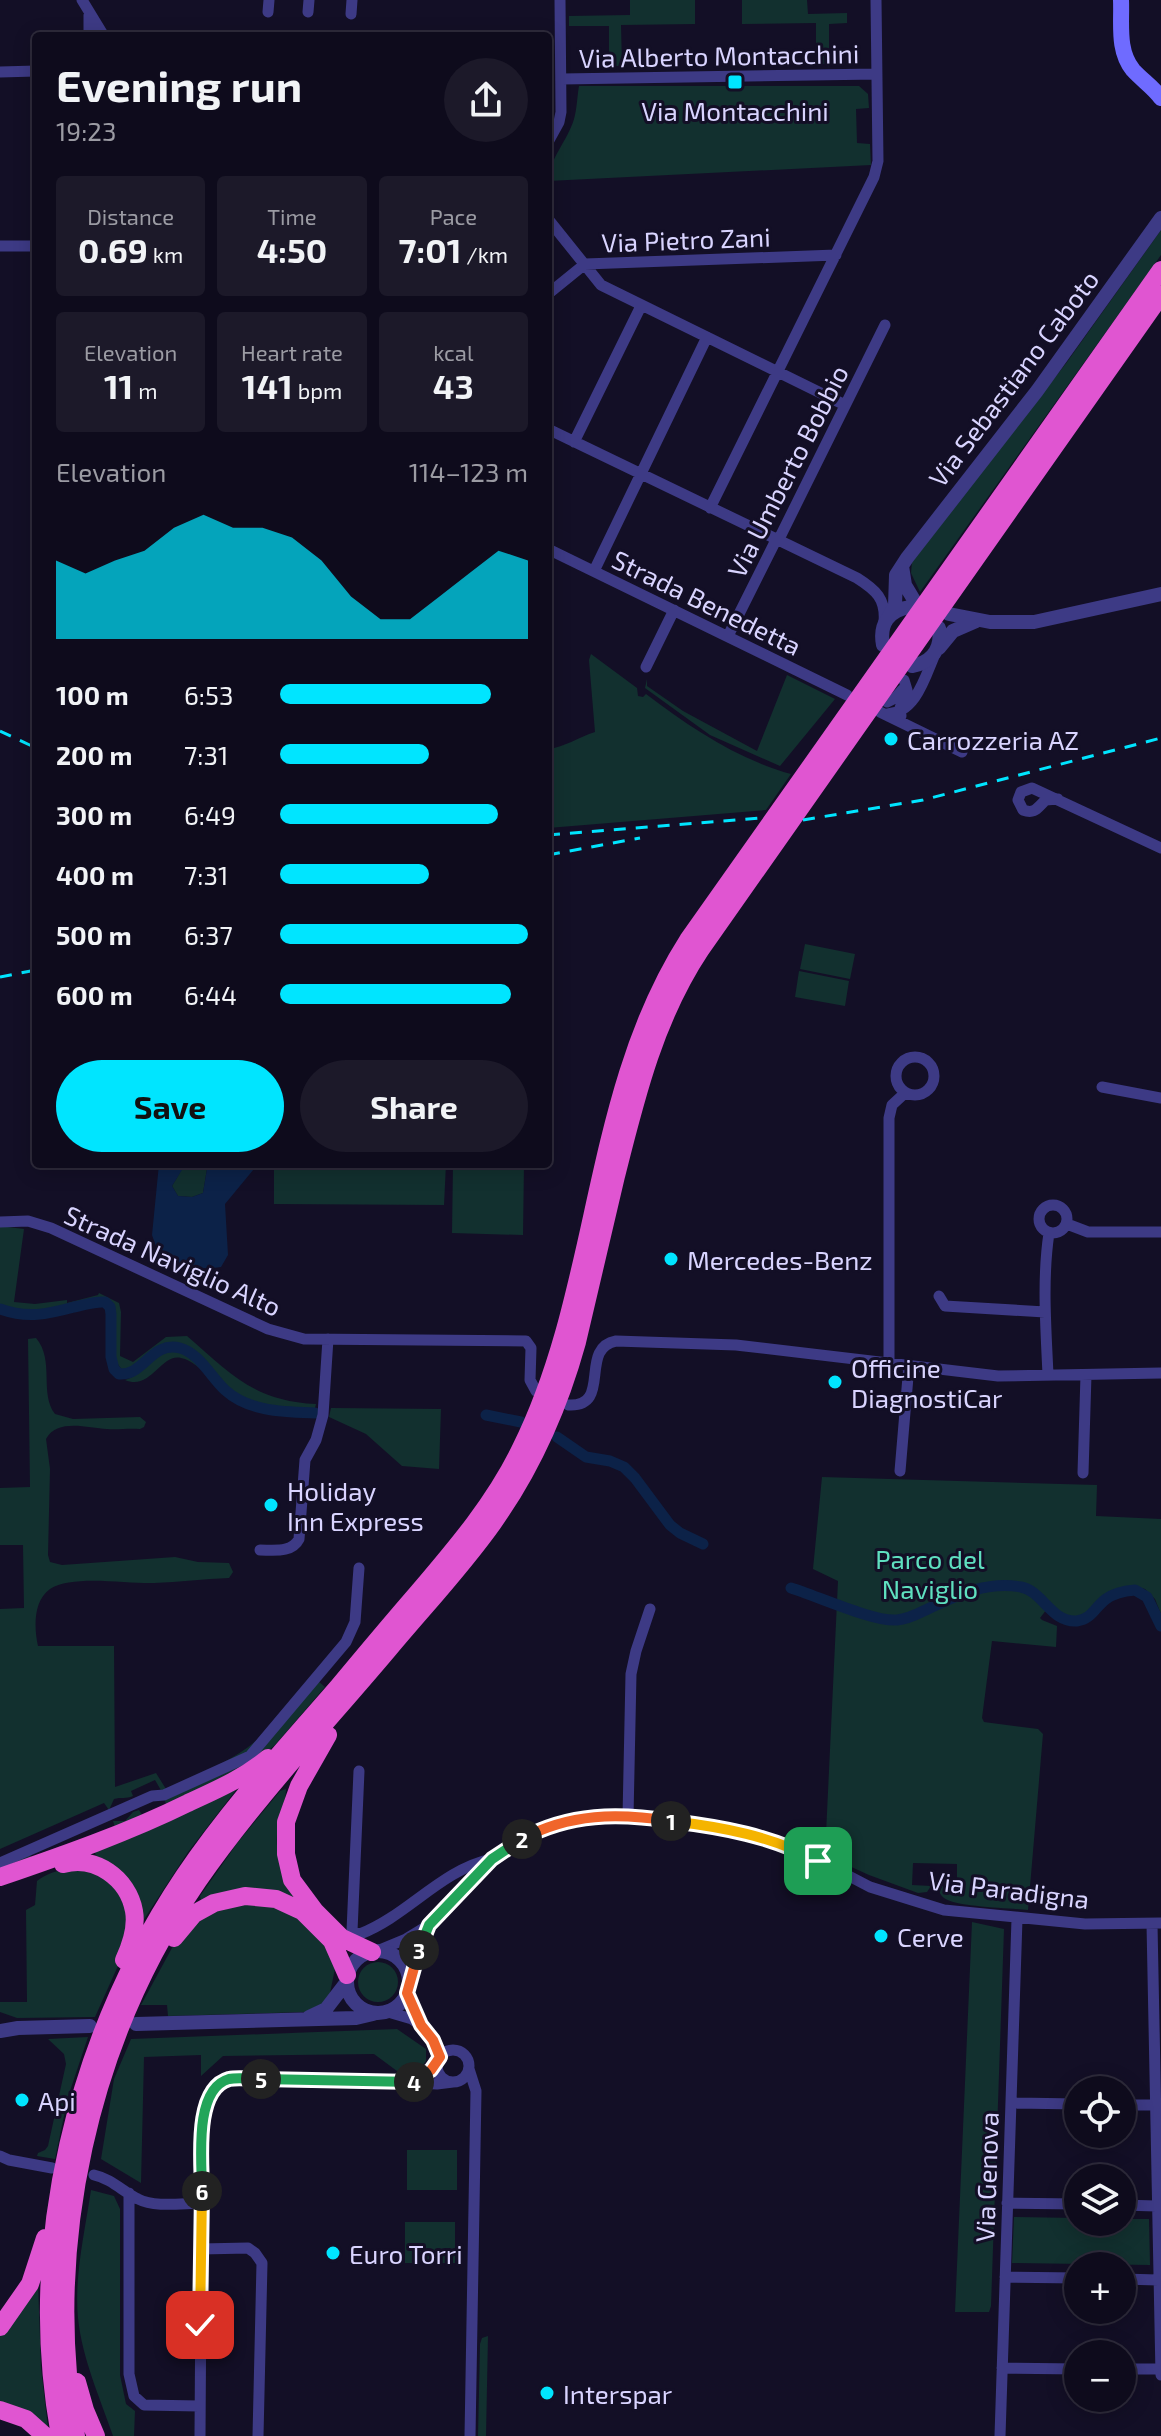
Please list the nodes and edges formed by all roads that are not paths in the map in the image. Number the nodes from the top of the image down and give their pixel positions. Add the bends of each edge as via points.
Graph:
1 (352, 0) edge
2 (560, 0) edge
3 (876, 0) edge
4 (1121, 0) edge
5 (85, 5) edge
6 (351, 14) dead end
7 (1122, 18) junction
8 (88, 32) edge
9 (102, 32) edge
10 (32, 71) edge
11 (0, 72) edge
12 (877, 74) junction
13 (1161, 75) edge
14 (562, 79) junction
15 (1161, 98) edge
16 (552, 135) edge
17 (1161, 218) edge
18 (552, 224) edge
19 (0, 246) edge
20 (32, 246) edge
21 (836, 255) junction
22 (585, 264) junction
23 (1161, 270) edge
24 (552, 291) edge
25 (1161, 295) edge
26 (1161, 302) edge
27 (641, 306) junction
28 (1141, 323) junction
29 (885, 325) dead end
30 (707, 337) junction
31 (777, 371) junction
32 (845, 405) junction
33 (552, 431) edge
34 (574, 442) junction
35 (642, 475) junction
36 (710, 508) junction
37 (777, 540) junction
38 (552, 551) edge
39 (902, 565) junction
40 (594, 571) junction
41 (950, 581) junction
42 (1161, 594) edge
43 (674, 610) junction
44 (949, 614) dead end
45 (976, 621) junction
46 (886, 622) junction
47 (939, 628) dead end
48 (728, 636) junction
49 (883, 645) dead end
50 (936, 652) junction
51 (646, 667) dead end
52 (907, 675) junction
53 (847, 695) dead end
54 (913, 700) junction
55 (883, 709) junction
56 (899, 712) junction
57 (908, 728) junction
58 (922, 731) junction
59 (962, 752) dead end
60 (1058, 799) dead end
61 (1161, 848) edge
62 (694, 944) junction
63 (1102, 1087) dead end
64 (905, 1093) dead end
65 (1161, 1098) edge
66 (0, 1222) edge
67 (1067, 1224) junction
68 (1161, 1232) edge
69 (1049, 1233) junction
70 (939, 1296) dead end
71 (1045, 1312) junction
72 (328, 1339) junction
73 (889, 1363) junction
74 (909, 1365) junction
75 (1161, 1373) edge
76 (1048, 1375) junction
77 (1086, 1375) junction
78 (536, 1391) dead end
79 (568, 1405) dead end
80 (900, 1471) dead end
81 (1083, 1473) dead end
82 (260, 1550) dead end
83 (359, 1568) dead end
84 (650, 1609) dead end
85 (395, 1643) junction
86 (340, 1685) junction
87 (359, 1771) dead end
88 (628, 1817) junction
89 (492, 1859) junction
90 (0, 1863) edge
91 (0, 1877) edge
92 (0, 1890) edge
93 (1017, 1919) junction
94 (1157, 1924) edge
95 (429, 1925) junction
96 (374, 1951) junction
97 (347, 1979) junction
98 (408, 1990) junction
99 (132, 2000) junction
100 (381, 2013) junction
101 (301, 2020) junction
102 (0, 2022) edge
103 (136, 2024) dead end
104 (421, 2025) junction
105 (20, 2028) junction
106 (102, 2028) junction
107 (0, 2031) edge
108 (433, 2040) junction
109 (458, 2050) junction
110 (439, 2060) junction
111 (469, 2069) junction
112 (456, 2081) junction
113 (417, 2082) junction
114 (1011, 2103) junction
115 (476, 2104) junction
116 (1064, 2104) edge
117 (1136, 2105) edge
118 (1155, 2105) junction
119 (4, 2158) edge
120 (70, 2170) junction
121 (129, 2193) junction
122 (202, 2203) junction
123 (1007, 2203) junction
124 (1064, 2204) edge
125 (1136, 2205) edge
126 (1156, 2206) junction
127 (1159, 2242) edge
128 (201, 2249) junction
129 (1005, 2277) junction
130 (1064, 2278) edge
131 (1136, 2279) edge
132 (1158, 2280) junction
133 (64, 2298) junction
134 (0, 2327) edge
135 (1002, 2368) junction
136 (1064, 2369) edge
137 (1136, 2369) edge
138 (1161, 2369) edge
139 (1161, 2375) edge
140 (199, 2406) junction
141 (0, 2410) edge
142 (45, 2436) edge
143 (60, 2436) edge
144 (76, 2436) edge
145 (96, 2436) edge
146 (200, 2436) edge
147 (258, 2436) edge
148 (470, 2436) edge
149 (1000, 2436) edge

1 - 6 street
2 - 14 street
3 - 12 street
4 - 7 main road
5 - 8 street
5 - 9 street
7 - 13 main road via 1135,61 1147,73
7 - 15 main road via 1129,63
10 - 11 street
12 - 14 street, Via Alberto Montacchini
12 - 21 street via 878,161
14 - 16 street via 559,122
17 - 39 street, Via Sebastiano Caboto
18 - 22 street
19 - 20 street
21 - 22 street, Via Pietro Zani
21 - 31 street
22 - 24 street, Via Pietro Zani
22 - 27 street via 601,285
23 - 41 highway
25 - 28 highway
26 - 28 highway
27 - 30 street
27 - 34 street
28 - 41 highway
29 - 32 street, Via Umberto Bobbio
30 - 31 street
30 - 35 street
31 - 32 street
31 - 36 street
32 - 37 street, Via Umberto Bobbio
33 - 34 street
34 - 35 street
35 - 36 street
35 - 40 street
36 - 37 street
37 - 46 street via 878,593
37 - 48 street, Via Umberto Bobbio
38 - 40 street, Strada Benedetta
39 - 46 street, Via Sebastiano Caboto
39 - 46 street via 912,603
40 - 43 street, Strada Benedetta
41 - 62 highway
42 - 45 street via 1043,621
43 - 48 street, Strada Benedetta
43 - 51 street
44 - 45 street
45 - 50 street via 951,632
46 - 49 street, Via Sebastiano Caboto
47 - 50 street
48 - 53 street, Strada Benedetta
50 - 52 street
50 - 54 street
52 - 55 street via 899,695
52 - 56 street
54 - 56 street
54 - 58 street via 912,718
55 - 56 street
55 - 57 street
56 - 57 street
57 - 58 street
58 - 59 street
60 - 61 street
62 - 85 highway via 643,1073 574,1353 544,1436 494,1522
62 - 86 highway via 653,1005 629,1068 559,1350 523,1445 470,1530
63 - 65 street
64 - 73 street via 892,1105 889,1118
66 - 72 street, Strada Naviglio Alto via 28,1221 51,1228 268,1329
67 - 68 street via 1088,1232
67 - 69 street via 1059,1233
67 - 69 street via 1061,1207 1047,1206 1039,1219
69 - 71 street
70 - 71 street via 945,1306
71 - 76 street
72 - 78 street, Strada Naviglio Alto via 524,1340 531,1348 530,1380
72 - 82 street via 323,1415 305,1460 299,1539 290,1549
73 - 74 street
73 - 79 street via 736,1345 612,1341 599,1352 588,1398
74 - 76 street via 998,1376
74 - 80 street
75 - 77 street
76 - 77 street
77 - 81 street
83 - 90 street via 355,1622 346,1642 250,1756
84 - 88 street via 631,1674
85 - 96 highway via 324,1740 286,1822 286,1854 303,1897 342,1938
85 - 99 highway via 224,1846 173,1921
86 - 91 highway via 239,1779 114,1837
86 - 106 highway via 190,1866 144,1942
87 - 89 street, Via Paradigna via 352,1931 360,1934 380,1927 453,1874
88 - 89 street, Via Paradigna via 567,1820 525,1837
88 - 93 street, Via Paradigna via 735,1829 803,1852 908,1900
89 - 95 street, Via Paradigna
92 - 106 highway via 78,1861 101,1867 121,1885 132,1905 134,1930
93 - 94 street, Via Paradigna
93 - 114 street, Via Genova
94 - 118 street
95 - 96 street, Via Paradigna
95 - 98 street, Via Paradigna
96 - 97 street, Via Paradigna via 352,1964
96 - 98 street via 388,1953 404,1966
97 - 99 highway via 334,1944 302,1911 276,1899 237,1896 206,1906 186,1922
97 - 100 street via 354,2003
97 - 101 street, Via Paradigna via 326,2009
98 - 100 street, Via Paradigna via 396,2008
98 - 104 street
99 - 106 highway
100 - 101 street
100 - 104 street
101 - 103 street
102 - 105 street
104 - 108 street
105 - 106 street
105 - 107 street
106 - 120 highway
106 - 120 highway via 94,2105
108 - 109 street
108 - 110 street
109 - 110 street
109 - 111 street
110 - 112 street via 440,2074
110 - 113 street
111 - 112 street
111 - 115 street
112 - 113 street
112 - 115 street
113 - 122 street via 267,2078 219,2084 202,2122
114 - 116 street
114 - 123 street, Via Genova
115 - 148 street
117 - 118 street
118 - 126 street
119 - 120 street
120 - 121 street via 112,2181
120 - 133 highway
120 - 134 highway via 54,2198 35,2273
120 - 143 highway via 52,2254 49,2311
121 - 122 street via 154,2203
121 - 140 street via 129,2374 134,2396 144,2405
122 - 128 street
123 - 124 street
123 - 129 street, Via Genova
125 - 126 street
126 - 127 street
127 - 132 street
128 - 140 street
128 - 147 street via 248,2248 262,2263
129 - 130 street
129 - 135 street, Via Genova
131 - 132 street
132 - 138 street
133 - 144 highway
133 - 145 highway via 77,2379
135 - 136 street
135 - 149 street, Via Genova
137 - 138 street
138 - 139 street
140 - 146 street
141 - 142 highway via 26,2419

